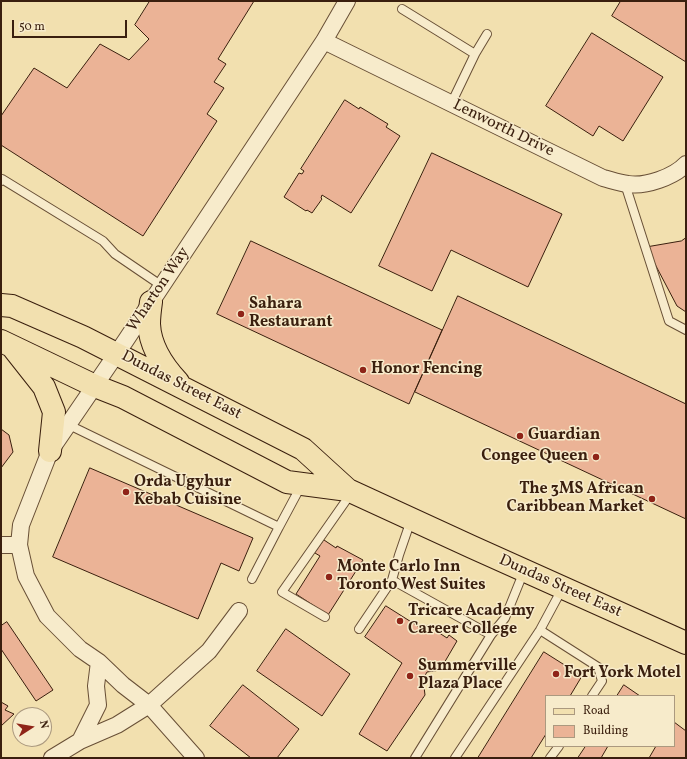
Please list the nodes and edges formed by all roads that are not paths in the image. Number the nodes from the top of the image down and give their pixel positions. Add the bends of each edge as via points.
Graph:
1 (348, 1) edge
2 (402, 8) dead end
3 (487, 34) dead end
4 (324, 41) junction
5 (475, 54) junction
6 (451, 104) junction
7 (685, 168) edge
8 (1, 181) edge
9 (626, 184) junction
10 (156, 294) junction
11 (1, 305) edge
12 (686, 330) edge
13 (6, 343) edge
14 (116, 353) junction
15 (95, 386) junction
16 (182, 388) junction
17 (69, 425) junction
18 (50, 451) junction
19 (302, 484) junction
20 (350, 491) junction
21 (411, 519) junction
22 (279, 527) junction
23 (1, 545) edge
24 (19, 545) junction
25 (524, 571) junction
26 (252, 579) dead end
27 (392, 580) junction
28 (563, 588) junction
29 (239, 612) dead end
30 (325, 618) dead end
31 (359, 629) dead end
32 (540, 630) junction
33 (491, 635) junction
34 (686, 643) edge
35 (98, 662) junction
36 (593, 695) edge
37 (149, 705) junction
38 (80, 741) junction
39 (558, 747) edge
40 (52, 758) edge
41 (196, 758) edge
42 (415, 758) edge
43 (455, 758) edge
44 (550, 758) edge

1 - 4 street, Wharton Way
2 - 5 lane
3 - 5 lane
4 - 6 street, Lenworth Drive
4 - 10 street, Wharton Way
5 - 6 lane
6 - 9 street, Lenworth Drive via 603,178
7 - 9 street, Lenworth Drive via 657,181
8 - 10 lane via 2,179 103,241
9 - 12 lane via 669,321
10 - 14 street, Wharton Way
10 - 16 main road via 149,325 154,347 166,369
11 - 14 main road, Dundas Street East via 12,306
13 - 15 main road, Dundas Street East
13 - 18 main road via 44,387 54,412
14 - 15 street, Wharton Way
14 - 16 main road, Dundas Street East
15 - 17 street, Wharton Way
15 - 19 main road, Dundas Street East via 123,397 287,482
16 - 20 main road, Dundas Street East via 303,450
17 - 18 street, Wharton Way
17 - 22 lane
18 - 24 street, Wharton Way via 21,524
19 - 20 main road, Dundas Street East
19 - 22 lane
20 - 21 main road, Dundas Street East
20 - 30 lane via 282,592
21 - 25 main road, Dundas Street East
21 - 27 lane
22 - 26 lane
23 - 24 street
24 - 35 street, Wharton Way via 26,576 47,616 80,649
25 - 28 main road, Dundas Street East
25 - 33 lane via 505,618
27 - 31 lane
27 - 33 lane
28 - 32 lane
28 - 34 main road, Dundas Street East
29 - 37 street via 209,650
32 - 36 lane via 598,667 602,681
32 - 43 lane
33 - 42 lane
35 - 37 street, Wharton Way
35 - 38 street via 98,705
37 - 38 street via 117,725
37 - 41 street, Wharton Way
38 - 40 street
39 - 44 lane

